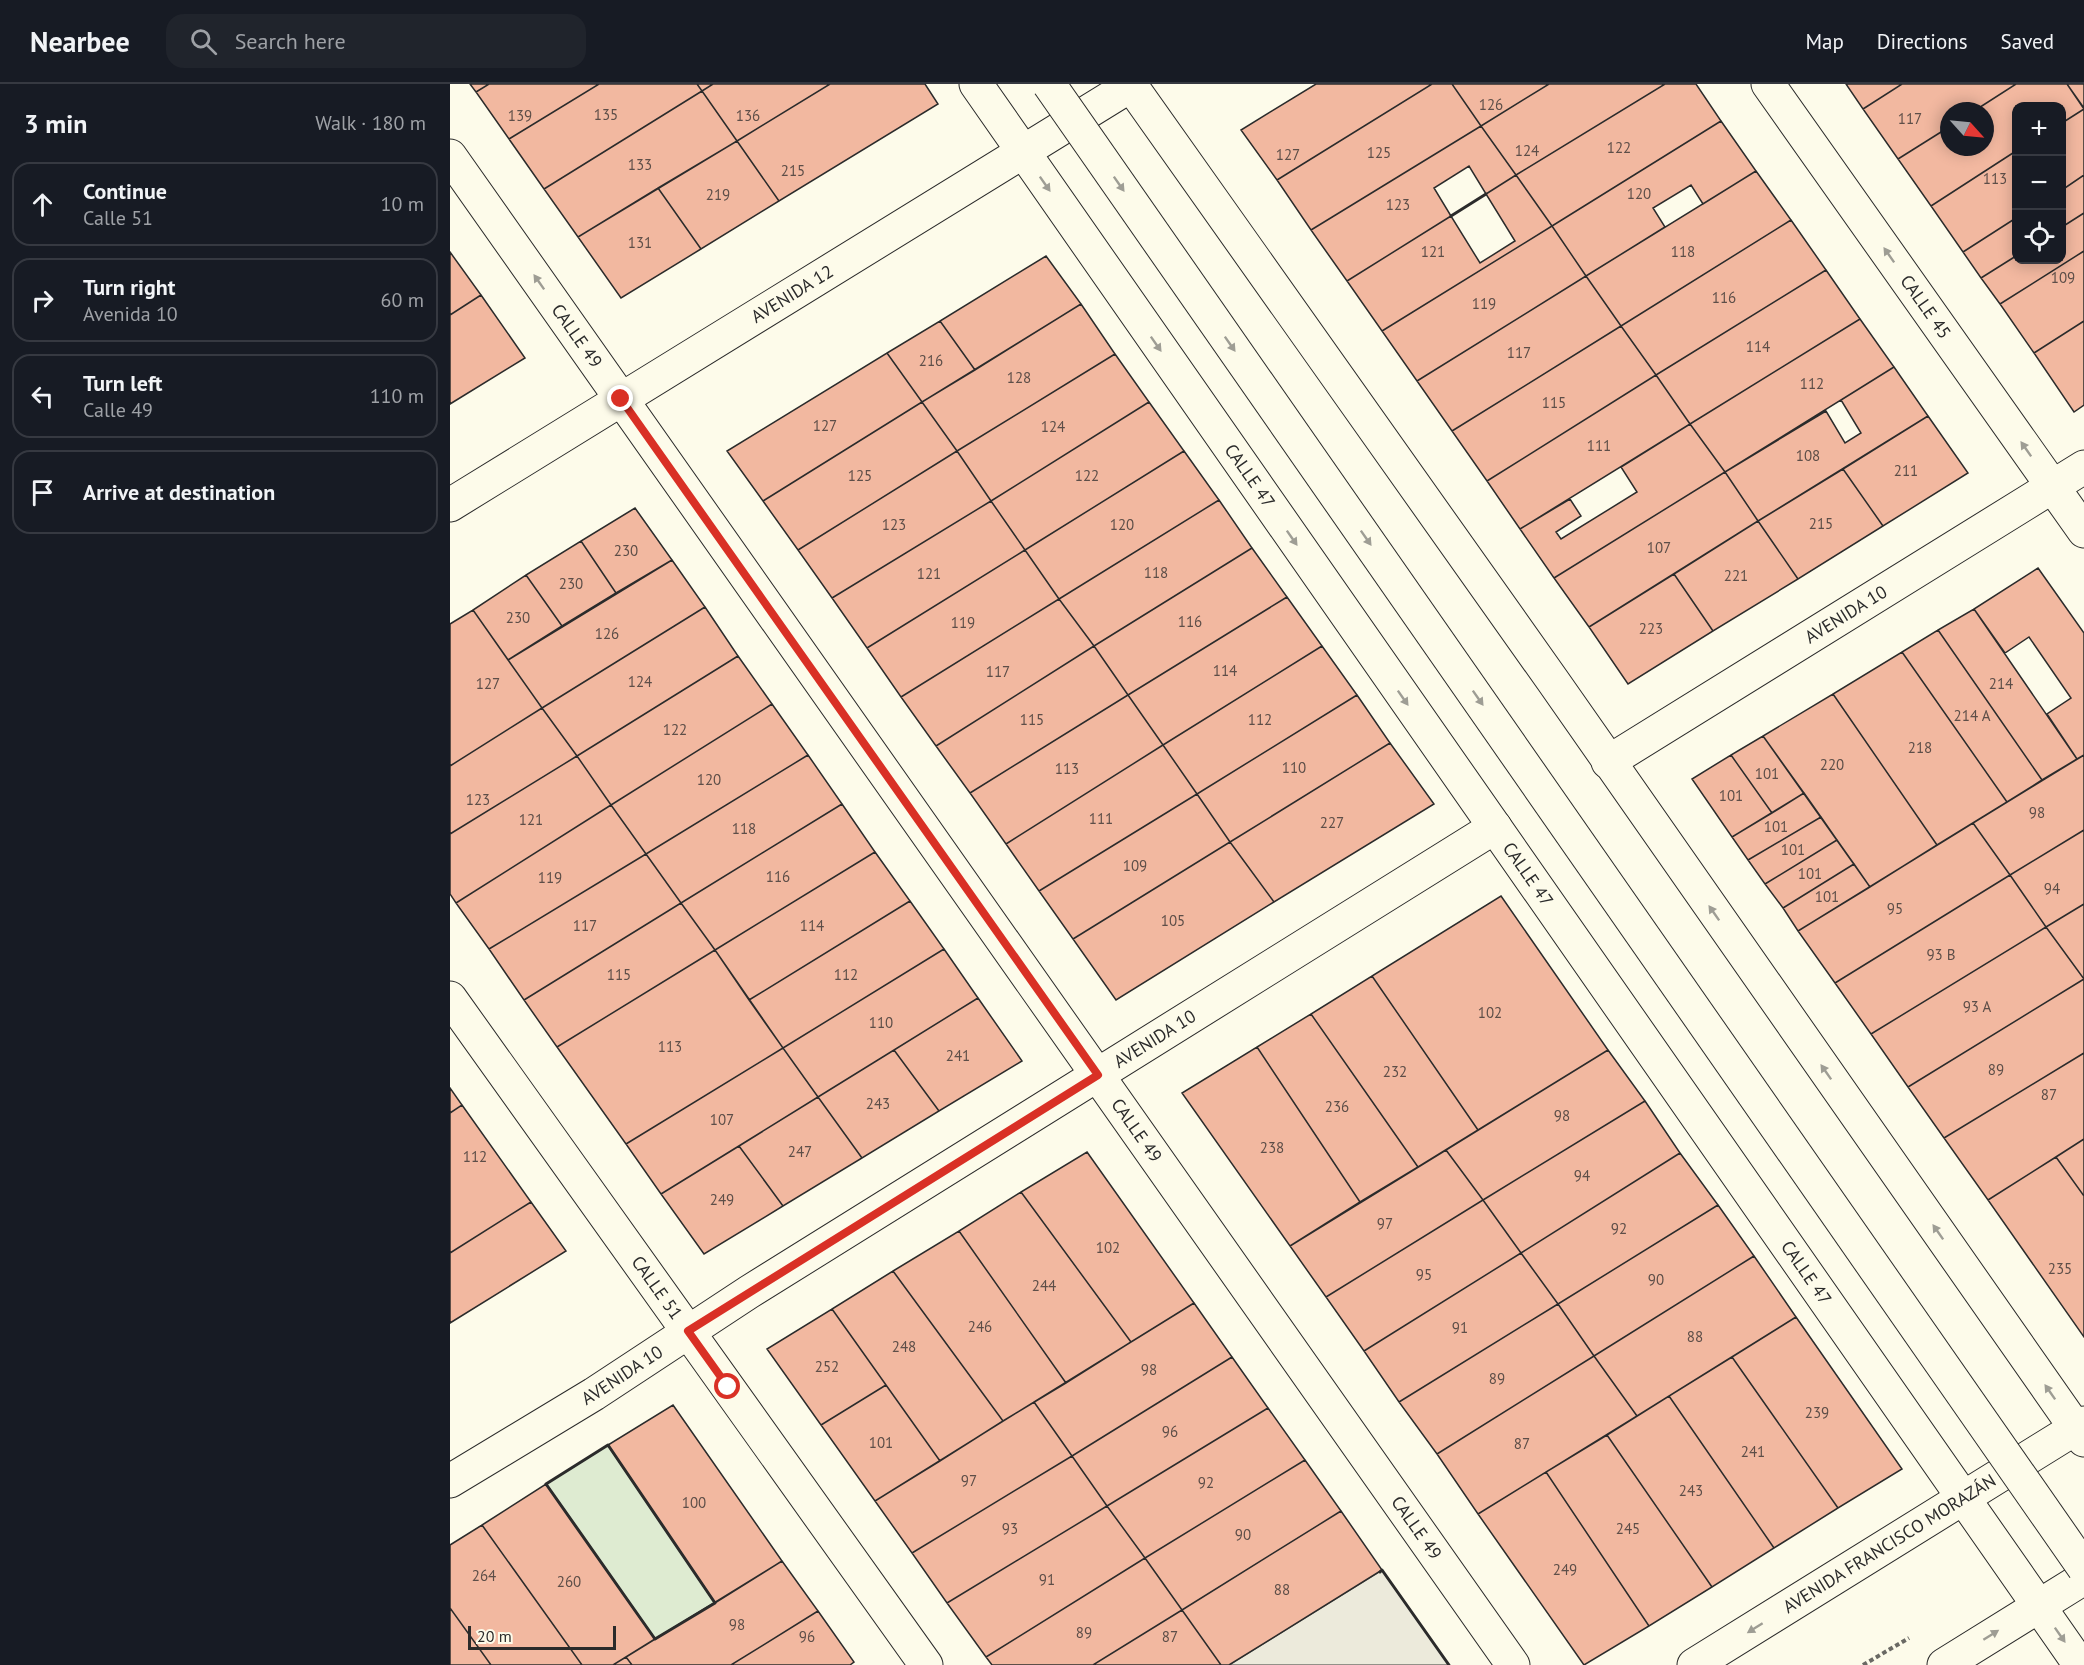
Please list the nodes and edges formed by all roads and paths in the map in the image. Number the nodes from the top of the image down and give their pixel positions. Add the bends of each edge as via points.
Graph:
1 (976, 84) edge
2 (1049, 84) edge
3 (1768, 84) edge
4 (1131, 85) edge
5 (1023, 152) junction
6 (450, 156) edge
7 (621, 399) junction
8 (2084, 467) edge
9 (2053, 487) junction
10 (450, 504) edge
11 (2084, 531) edge
12 (1608, 762) junction
13 (1495, 827) junction
14 (450, 998) edge
15 (1098, 1075) junction
16 (688, 1331) junction
17 (2081, 1430) edge
18 (450, 1481) edge
19 (1966, 1498) junction
20 (2084, 1568) edge
21 (2084, 1578) edge
22 (2039, 1606) junction
23 (926, 1665) edge
24 (1513, 1665) edge
25 (1694, 1665) edge
26 (1944, 1665) edge
27 (2080, 1665) edge

1 - 5 main road, CALLE 47
2 -> 20 main road, bridge
9 -> 3 main road, CALLE 45
4 - 5 main road, AVENIDA 12
4 - 12 main road
5 - 7 main road, AVENIDA 12
5 -> 13 main road, CALLE 47
7 -> 6 main road, CALLE 49
7 - 10 main road, AVENIDA 12
7 - 15 main road, CALLE 49
8 - 9 main road, AVENIDA 10
9 - 11 main road, CALLE 45
9 - 12 main road, AVENIDA 10
17 -> 12 main road
13 - 15 main road, AVENIDA 10
13 - 19 main road, CALLE 47
14 - 16 main road, CALLE 51
15 - 16 main road, AVENIDA 10
15 - 24 main road, CALLE 49
16 - 18 main road, AVENIDA 10 via 594,1394
16 - 23 main road, CALLE 51
17 - 19 main road, AVENIDA FRANCISCO MORAZÁN
19 - 22 main road, CALLE 47
19 -> 25 main road, AVENIDA FRANCISCO MORAZÁN
21 - 22 main road
26 -> 22 main road
22 -> 27 main road, CALLE 47

